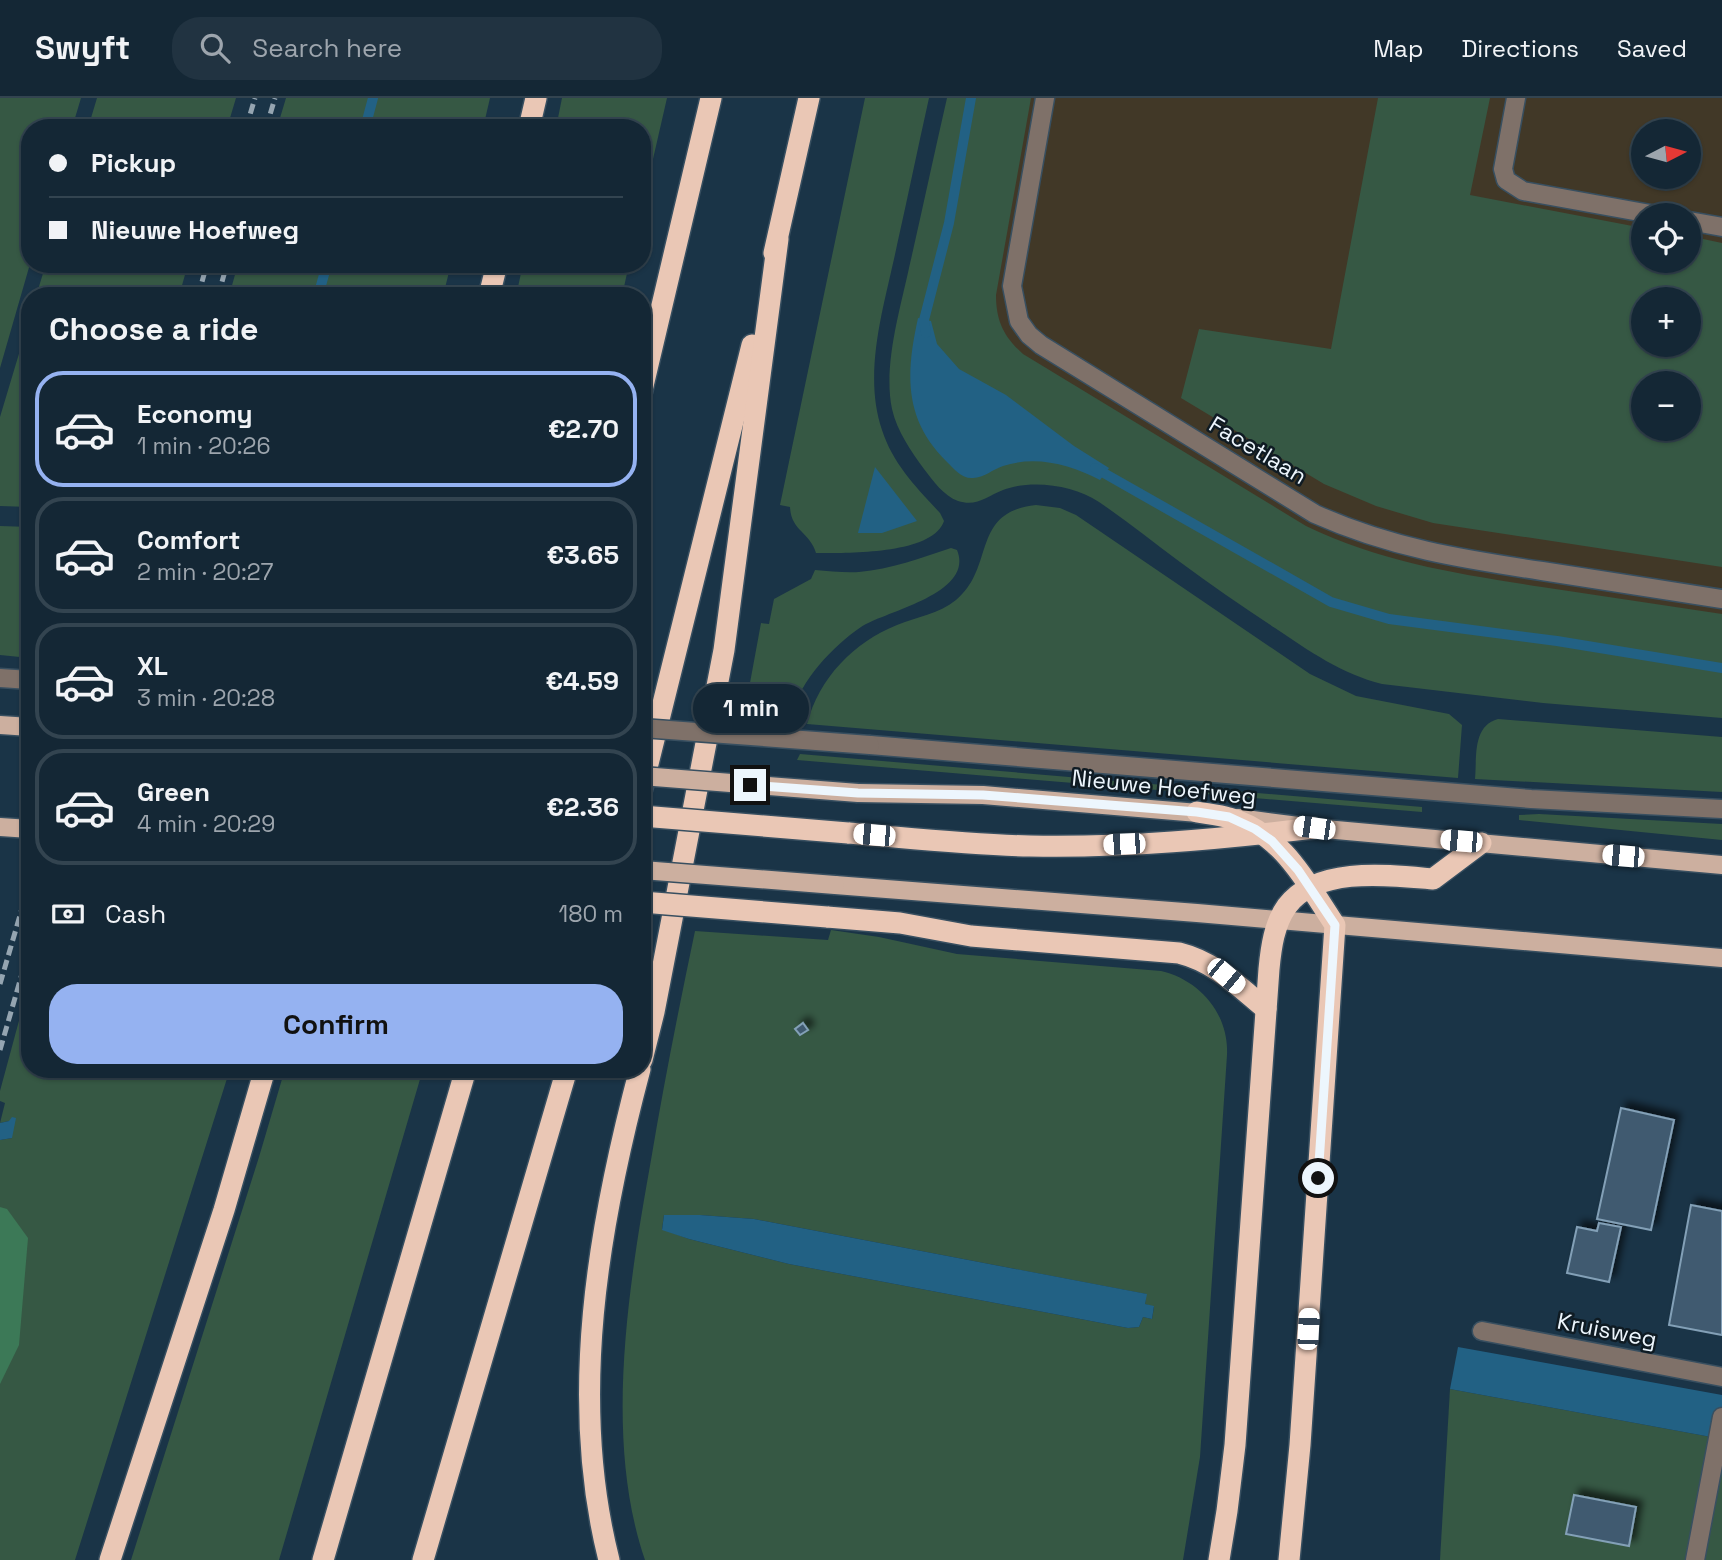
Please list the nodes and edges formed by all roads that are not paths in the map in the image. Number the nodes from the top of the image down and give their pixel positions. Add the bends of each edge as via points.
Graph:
1 (536, 98) edge
2 (711, 98) edge
3 (809, 98) edge
4 (1045, 98) edge
5 (1516, 98) edge
6 (531, 119) edge
7 (1631, 211) edge
8 (1701, 224) edge
9 (1722, 228) edge
10 (778, 239) junction
11 (651, 352) edge
12 (1722, 599) edge
13 (0, 678) edge
14 (21, 679) edge
15 (0, 725) edge
16 (21, 726) edge
17 (651, 729) edge
18 (651, 752) edge
19 (651, 777) edge
20 (1722, 809) edge
21 (1197, 812) junction
22 (651, 817) edge
23 (0, 827) edge
24 (1314, 828) junction
25 (21, 829) edge
26 (1263, 834) junction
27 (1490, 844) junction
28 (1722, 865) edge
29 (651, 871) edge
30 (1310, 888) junction
31 (651, 903) edge
32 (1279, 920) junction
33 (1335, 925) junction
34 (1722, 958) edge
35 (1266, 1009) junction
36 (651, 1024) edge
37 (262, 1078) edge
38 (463, 1078) edge
39 (563, 1078) edge
40 (638, 1078) edge
41 (1482, 1331) dead end
42 (1722, 1377) edge
43 (1722, 1417) edge
44 (110, 1560) edge
45 (323, 1560) edge
46 (424, 1560) edge
47 (609, 1560) edge
48 (1219, 1560) edge
49 (1289, 1560) edge
50 (1695, 1560) edge

1 - 6 highway
2 - 11 highway
3 - 10 highway
4 - 12 street, Facetlaan via 1012,286 1019,321 1041,345 1315,514 1346,528 1461,559
5 - 7 street via 1503,169 1506,180 1522,191
8 - 9 street
10 - 18 highway
10 - 36 highway via 724,650
13 - 14 street
15 - 16 main road
17 - 20 street, Nieuwe Hoefweg, bridge
19 - 21 main road, Nieuwe Hoefweg, bridge
21 - 24 main road, Nieuwe Hoefweg
21 - 26 highway via 1229,817
22 - 26 highway, bridge via 1031,846 1197,841
23 - 25 main road
24 - 26 highway
24 - 27 main road, Nieuwe Hoefweg
26 - 30 highway via 1284,852
27 - 28 main road, Nieuwe Hoefweg
27 - 30 highway via 1433,879 1358,876
29 - 32 main road, bridge
30 - 32 highway via 1293,900
30 - 33 highway
31 - 35 highway, bridge via 1178,953 1219,969
32 - 33 main road
32 - 35 highway
33 - 34 main road
33 - 49 highway
35 - 48 highway via 1235,1444
37 - 44 highway
38 - 45 highway
39 - 46 highway
40 - 47 highway via 607,1218 591,1354 590,1454
41 - 42 street, Kruisweg
43 - 50 street

